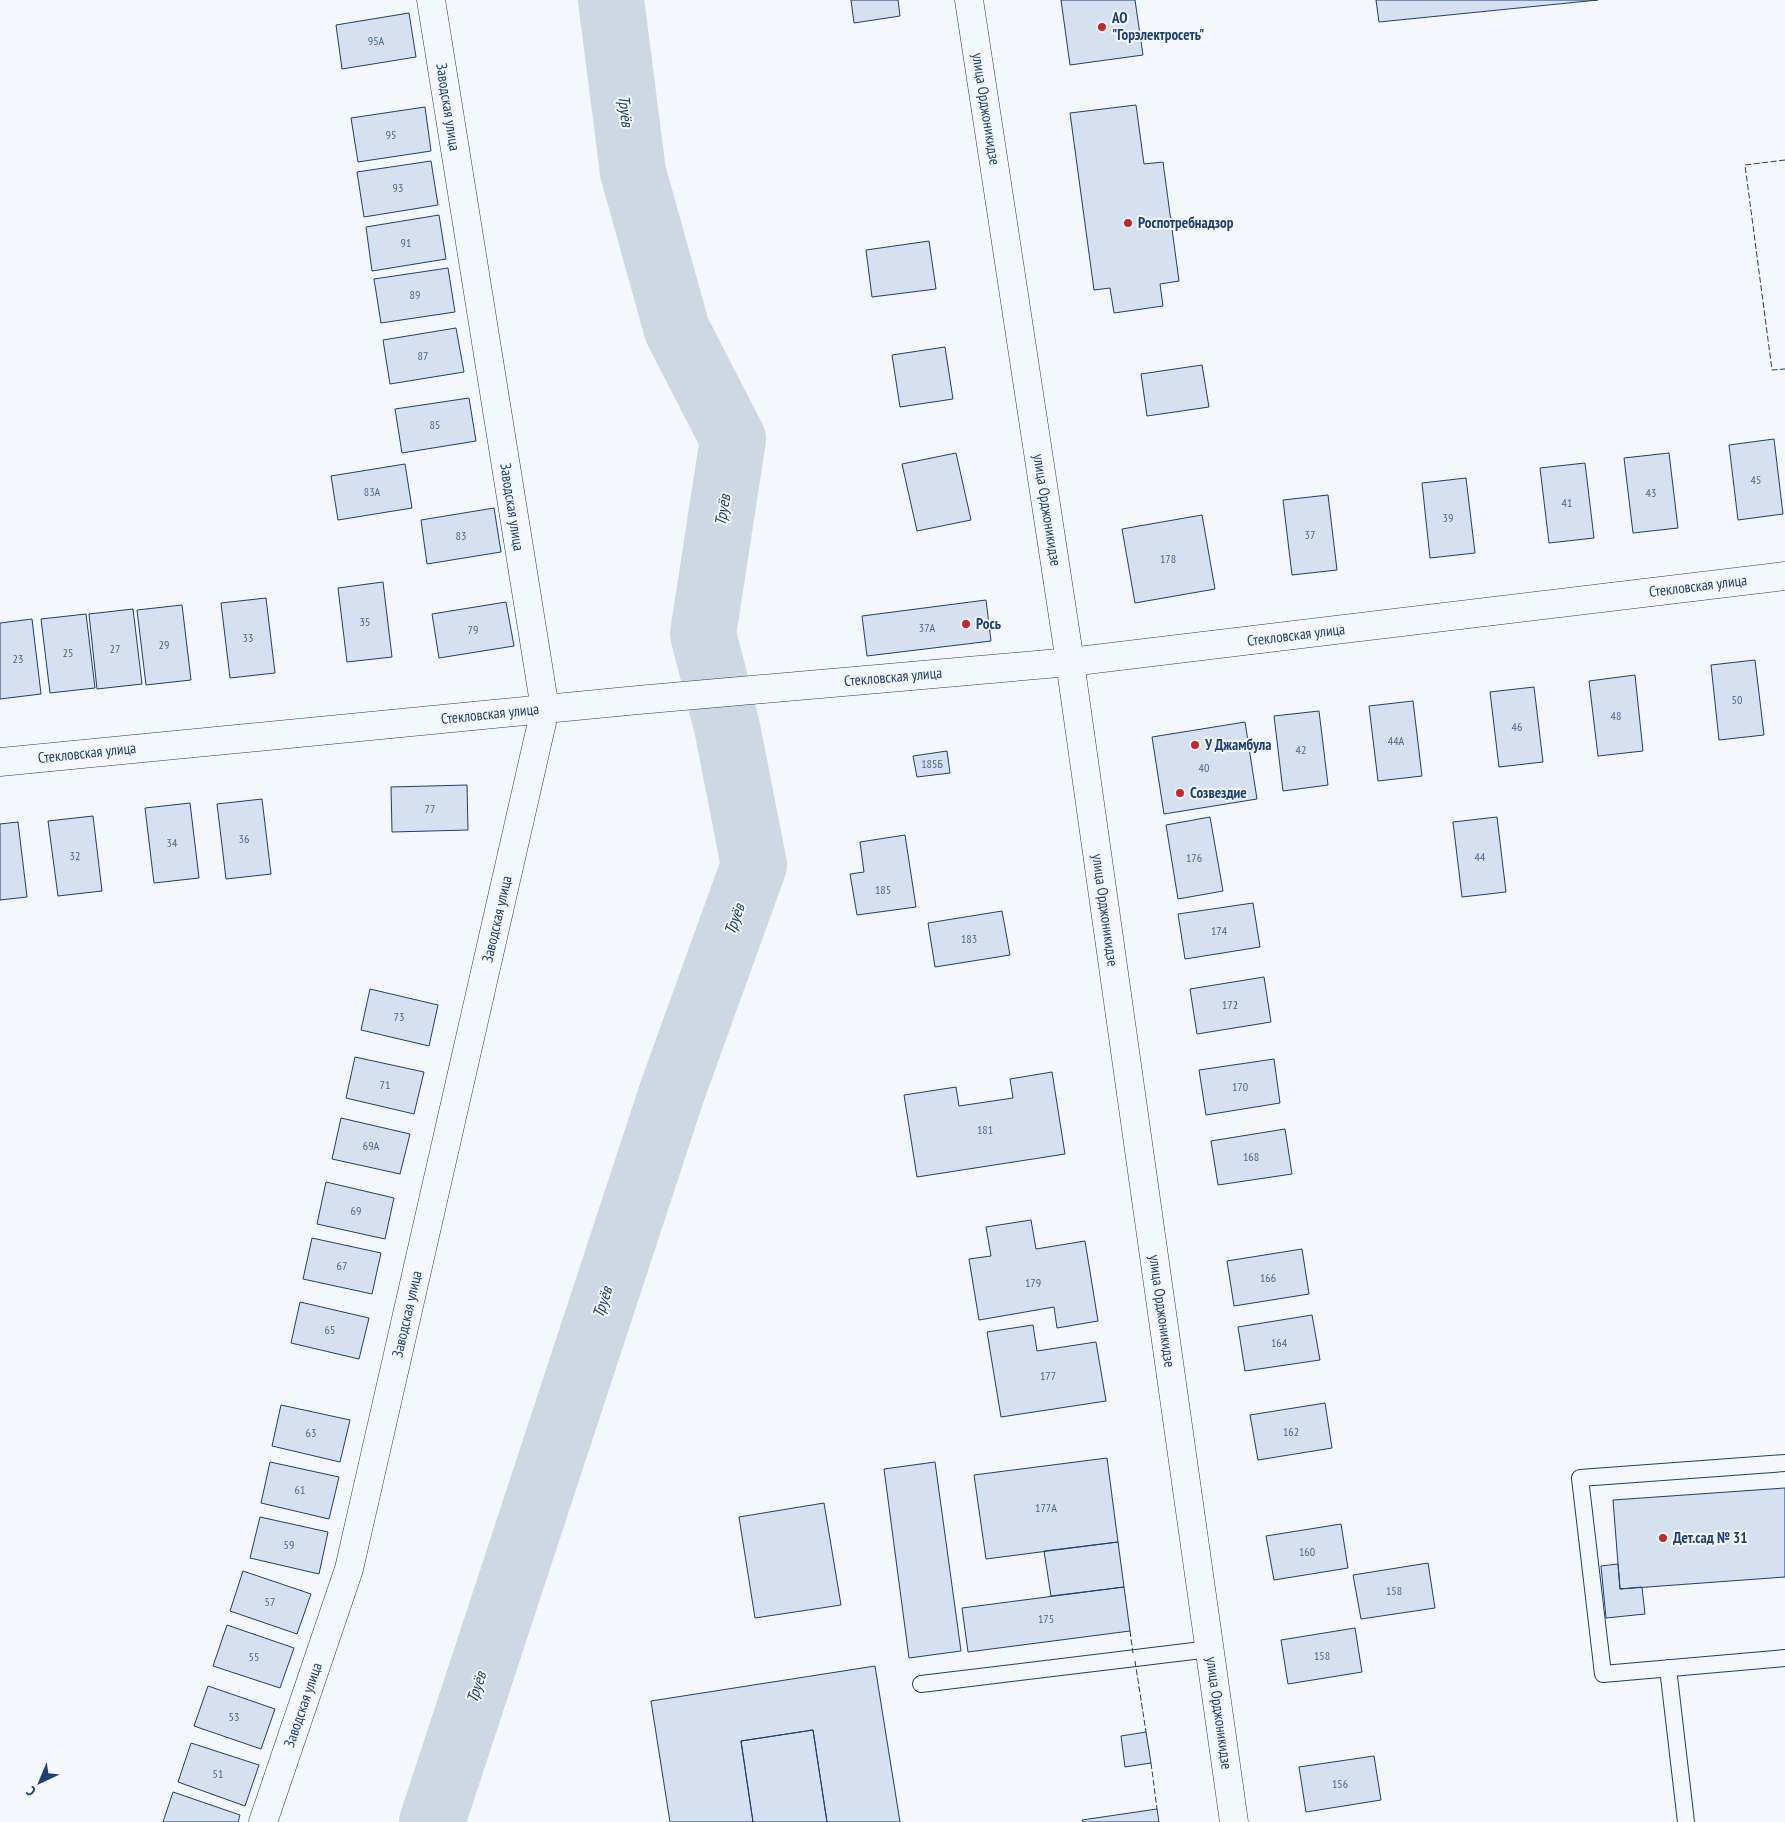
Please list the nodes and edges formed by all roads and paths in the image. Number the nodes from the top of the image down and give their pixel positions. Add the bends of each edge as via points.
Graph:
1 (431, 0) edge
2 (970, 0) edge
3 (1785, 576) edge
4 (1070, 662) junction
5 (545, 709) junction
6 (0, 762) edge
7 (1785, 1463) edge
8 (1210, 1649) junction
9 (1785, 1658) edge
10 (1668, 1668) junction
11 (921, 1684) dead end
12 (263, 1822) edge
13 (1234, 1822) edge
14 (1686, 1822) edge

1 - 5 street, Заводская улица
2 - 4 street, улица Орджоникидзе
3 - 4 street, Стекловская улица
4 - 5 street, Стекловская улица
4 - 8 street, улица Орджоникидзе
5 - 6 street, Стекловская улица
5 - 12 street, Заводская улица via 349,1569
7 - 10 lane via 1580,1478 1603,1674
8 - 11 lane
8 - 13 street, улица Орджоникидзе
9 - 10 lane
10 - 14 lane

